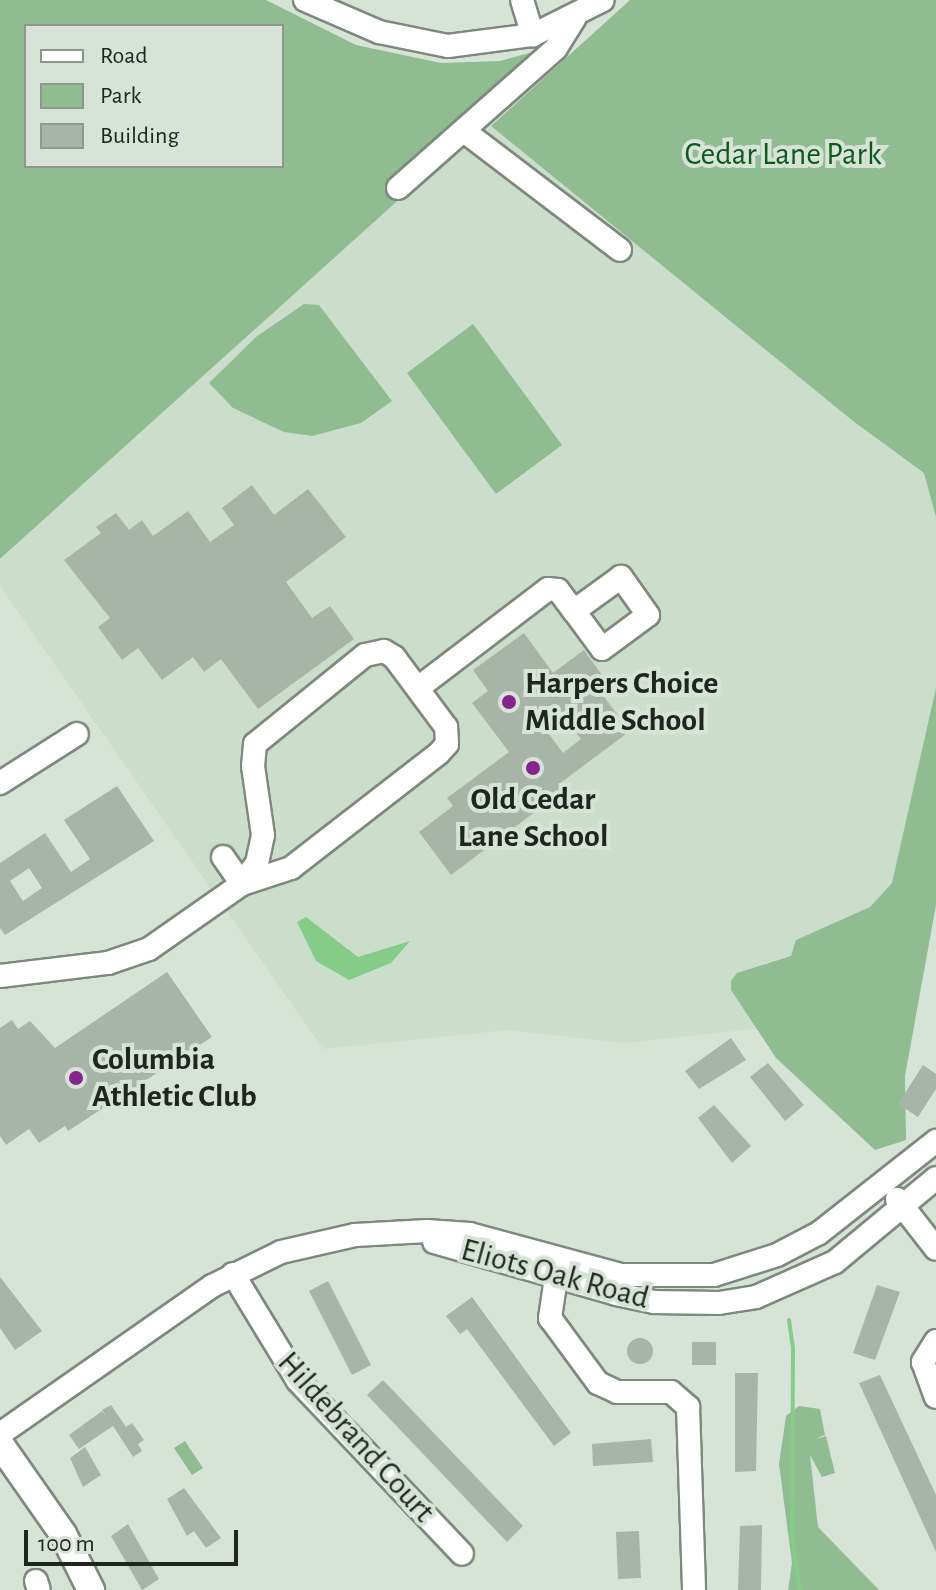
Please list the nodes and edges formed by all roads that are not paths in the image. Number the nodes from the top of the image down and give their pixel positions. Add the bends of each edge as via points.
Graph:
1 (305, 0) edge
2 (522, 0) edge
3 (603, 0) edge
4 (575, 18) junction
5 (533, 35) junction
6 (464, 131) junction
7 (398, 188) dead end
8 (620, 250) dead end
9 (574, 611) dead end
10 (418, 688) junction
11 (77, 734) dead end
12 (0, 783) edge
13 (223, 857) dead end
14 (242, 884) junction
15 (0, 976) edge
16 (936, 1141) edge
17 (936, 1178) edge
18 (884, 1184) junction
19 (905, 1209) junction
20 (936, 1249) edge
21 (557, 1268) junction
22 (233, 1274) junction
23 (936, 1341) edge
24 (936, 1397) edge
25 (0, 1434) edge
26 (0, 1444) edge
27 (462, 1554) dead end
28 (91, 1590) edge
29 (694, 1590) edge

1 - 5 street via 344,20 420,42 488,45
2 - 5 street
3 - 4 street
4 - 5 street
4 - 6 street via 556,48
6 - 7 street
6 - 8 street
9 - 10 street via 558,590 548,589
10 - 14 street via 446,727 447,744 439,753 291,868
10 - 14 street via 394,657 375,650 261,735 253,766 261,853
11 - 12 street
13 - 14 street
14 - 15 street via 130,958
16 - 18 street, Eliots Oak Road
17 - 19 street, Eliots Oak Road
18 - 19 street
18 - 21 street, Eliots Oak Road via 799,1245 714,1275 621,1275
19 - 20 street
19 - 21 street, Eliots Oak Road via 835,1262 756,1297 654,1302
21 - 22 street, Eliots Oak Road via 377,1234 305,1244
21 - 29 street via 550,1310 553,1325 598,1383 617,1392 671,1392 688,1407
22 - 25 street, Eliots Oak Road
22 - 27 street, Hildebrand Court via 298,1381
23 - 24 street via 923,1362
26 - 28 main road via 63,1534

